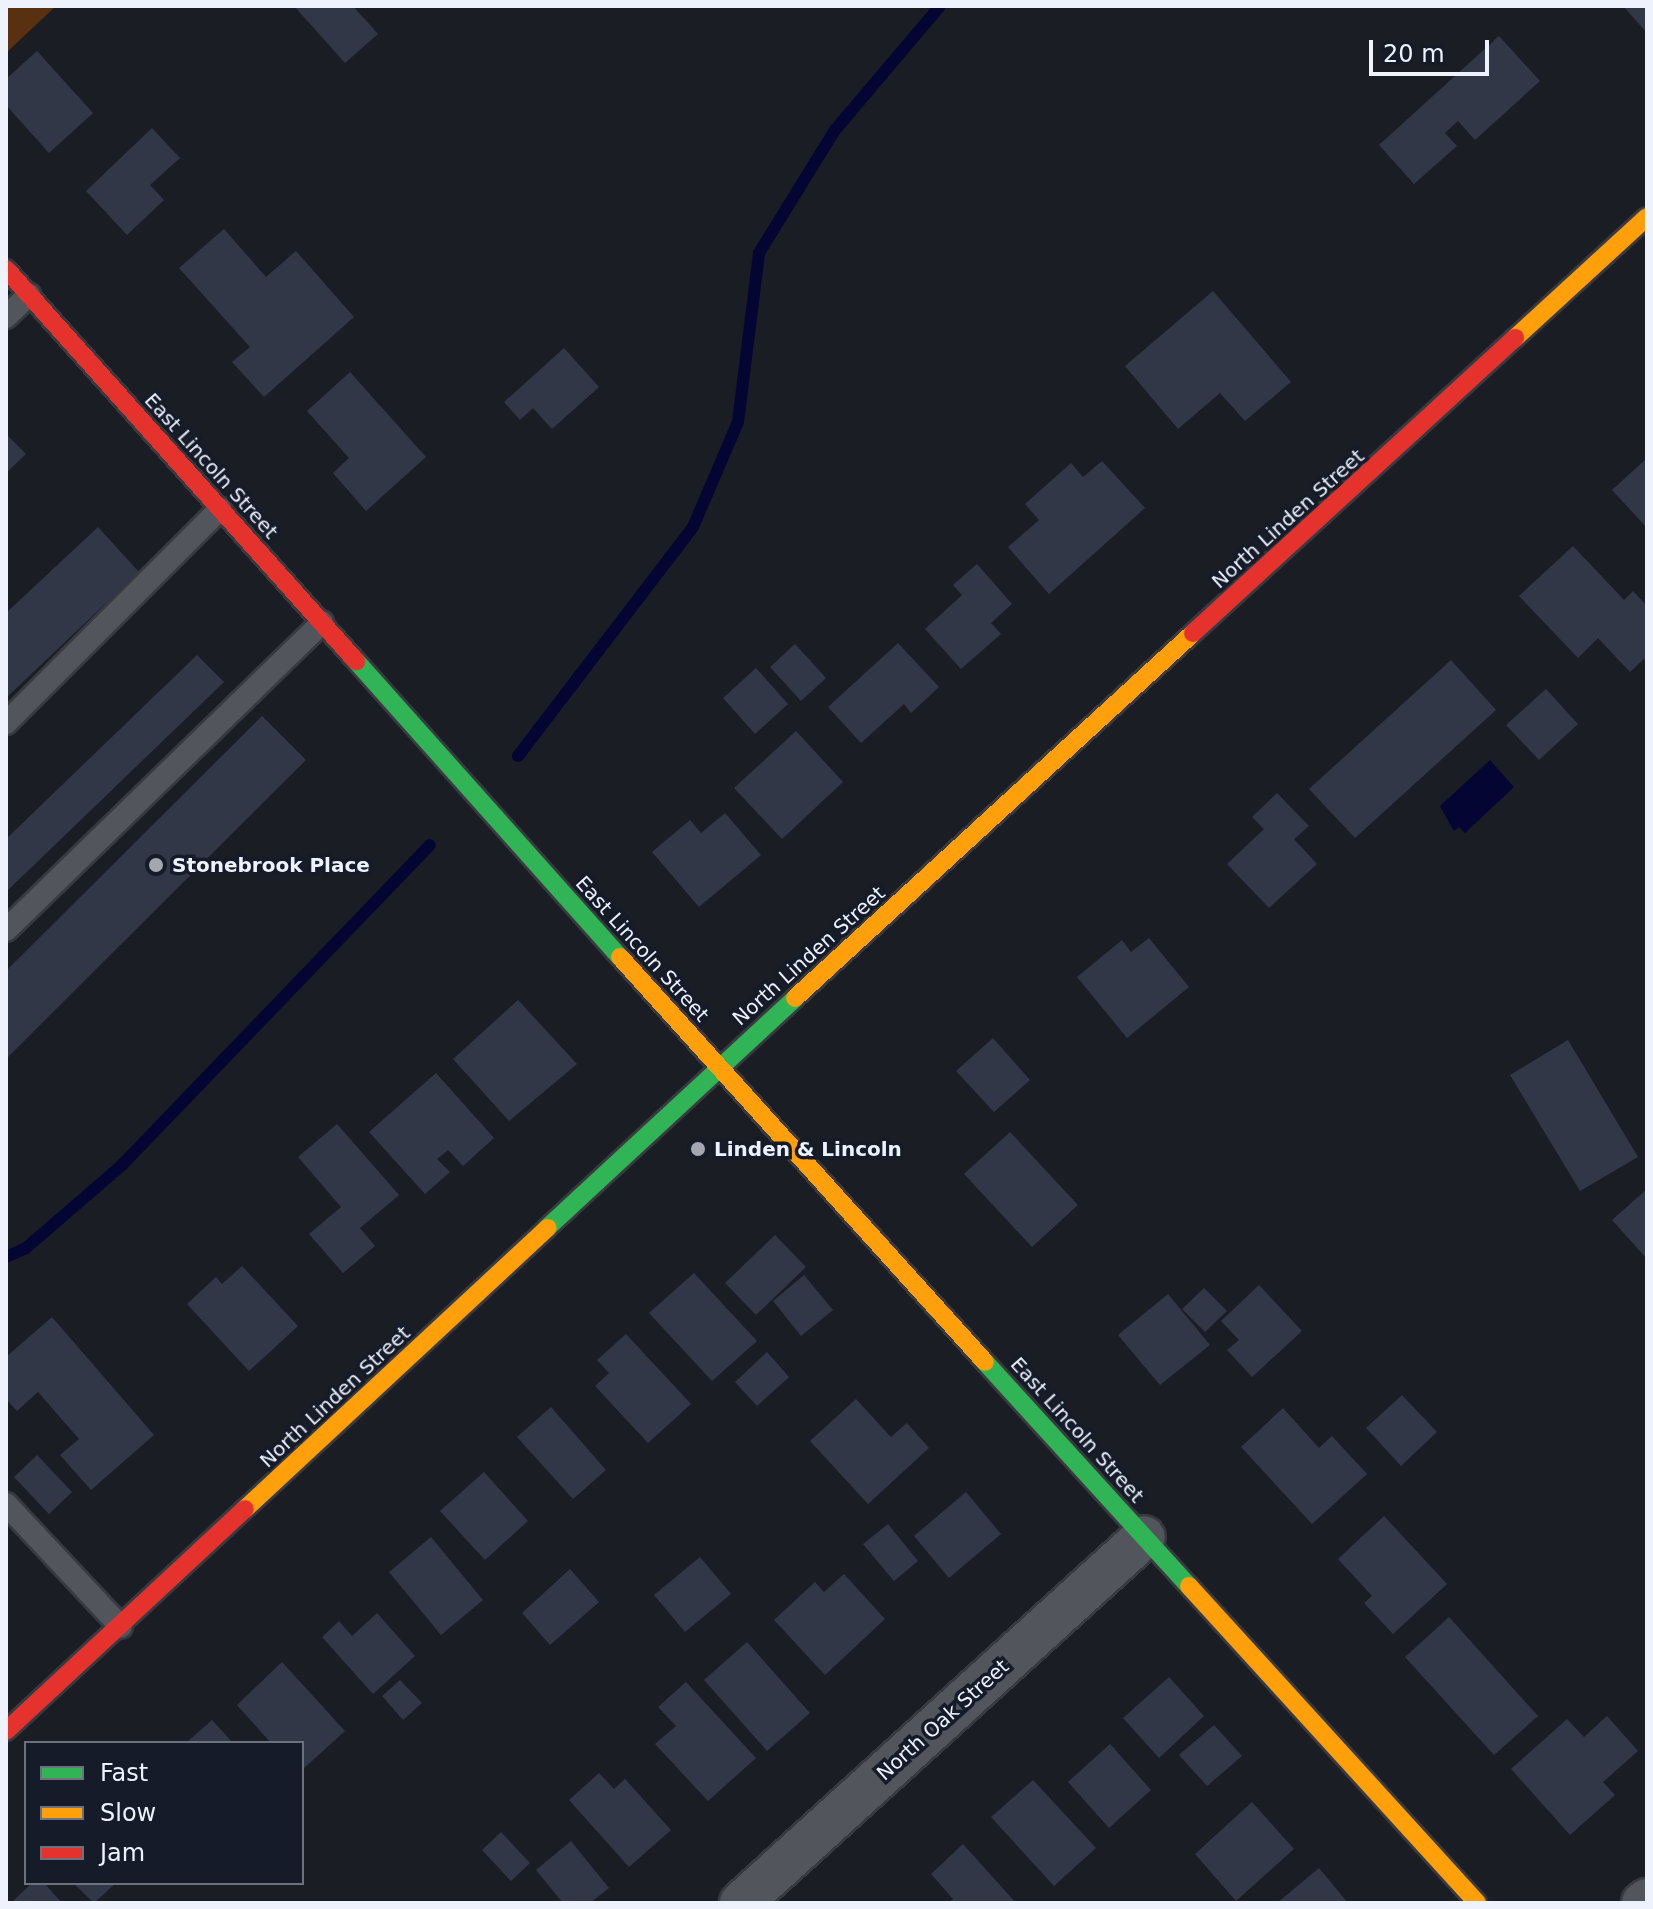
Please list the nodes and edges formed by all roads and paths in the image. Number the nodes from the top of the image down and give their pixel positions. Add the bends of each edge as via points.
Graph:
1 (1647, 217) edge
2 (6, 269) edge
3 (29, 295) junction
4 (6, 317) edge
5 (220, 509) junction
6 (322, 623) junction
7 (6, 723) edge
8 (6, 930) edge
9 (719, 1068) junction
10 (6, 1504) edge
11 (1144, 1537) junction
12 (121, 1627) junction
13 (6, 1731) edge
14 (741, 1903) edge
15 (1477, 1903) edge

1 - 9 main road, North Linden Street
2 - 3 main road, East Lincoln Street
3 - 4 lane
3 - 5 main road, East Lincoln Street
5 - 6 main road, East Lincoln Street
5 - 7 lane
6 - 8 lane
6 - 9 main road, East Lincoln Street
9 - 11 main road, East Lincoln Street
9 - 12 main road, North Linden Street
10 - 12 lane
11 - 14 street, North Oak Street
11 - 15 main road, East Lincoln Street
12 - 13 main road, North Linden Street

